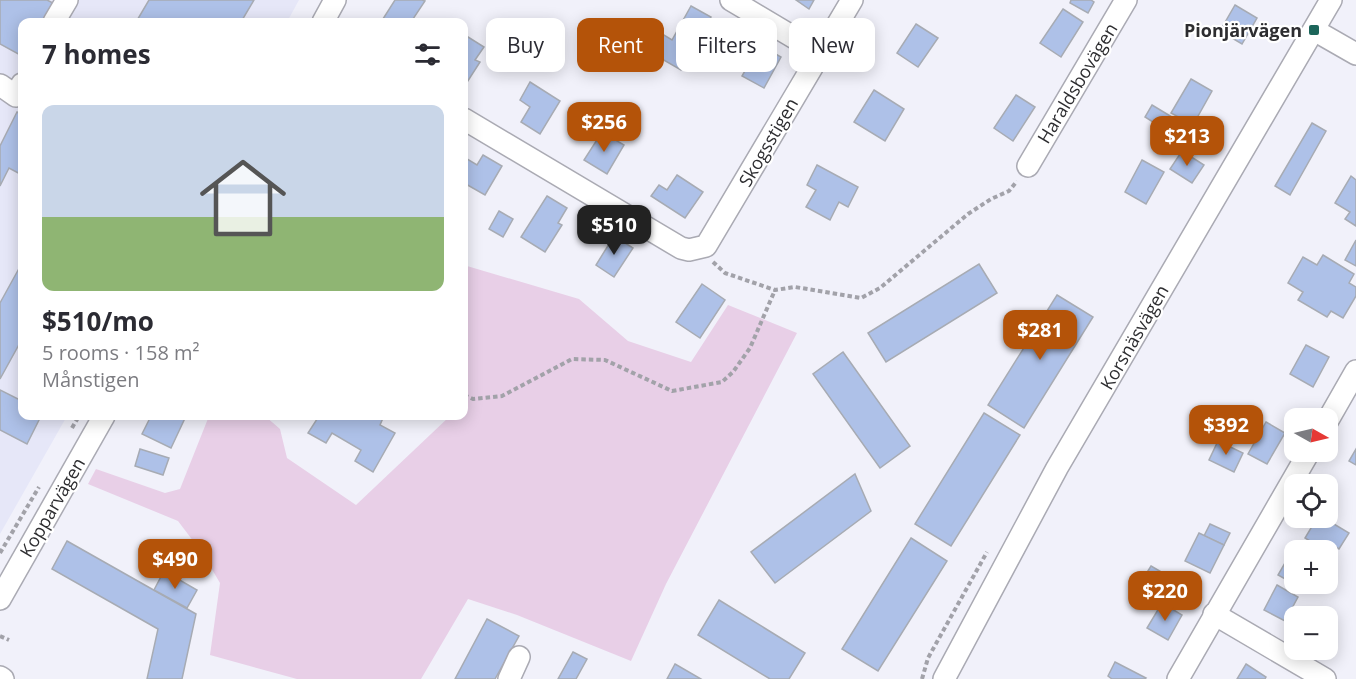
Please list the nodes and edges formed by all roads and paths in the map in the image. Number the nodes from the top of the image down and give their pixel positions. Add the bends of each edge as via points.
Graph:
1 (67, 0) edge
2 (335, 0) edge
3 (731, 0) edge
4 (852, 0) edge
5 (1126, 0) edge
6 (1331, 0) edge
7 (56, 18) edge
8 (325, 18) edge
9 (841, 18) edge
10 (1314, 30) junction
11 (789, 35) edge
12 (1356, 54) edge
13 (809, 72) edge
14 (0, 85) edge
15 (18, 92) edge
16 (468, 121) edge
17 (1028, 166) joint
18 (700, 249) junction
19 (775, 290) junction
20 (1356, 370) edge
21 (468, 397) edge
22 (1335, 408) edge
23 (77, 420) edge
24 (102, 420) edge
25 (71, 430) dead end
26 (1303, 462) edge
27 (45, 477) dead end
28 (0, 553) edge
29 (1, 592) edge
30 (1214, 614) junction
31 (0, 636) edge
32 (9, 640) dead end
33 (519, 657) dead end
34 (509, 679) edge
35 (944, 679) edge
36 (1178, 679) edge
37 (1325, 679) edge

1 - 7 street
2 - 8 street
3 - 11 street
4 - 9 street, Skogsstigen
5 - 17 street, Haraldsbovägen
6 - 10 street, Korsnäsvägen
10 - 12 street
10 - 35 street, Korsnäsvägen via 1052,478
13 - 18 street, Skogsstigen via 722,220
14 - 15 street via 16,96
16 - 18 street via 681,248
17 - 19 path via 1009,191 968,214 880,288 861,298 795,287
18 - 19 path via 725,273
19 - 21 path via 750,348 722,382 672,391 604,360 572,359 502,396
20 - 22 street
23 - 25 path
24 - 29 street, Kopparvägen
26 - 30 street
27 - 28 path
30 - 36 street
30 - 37 street
31 - 32 path
33 - 34 street

